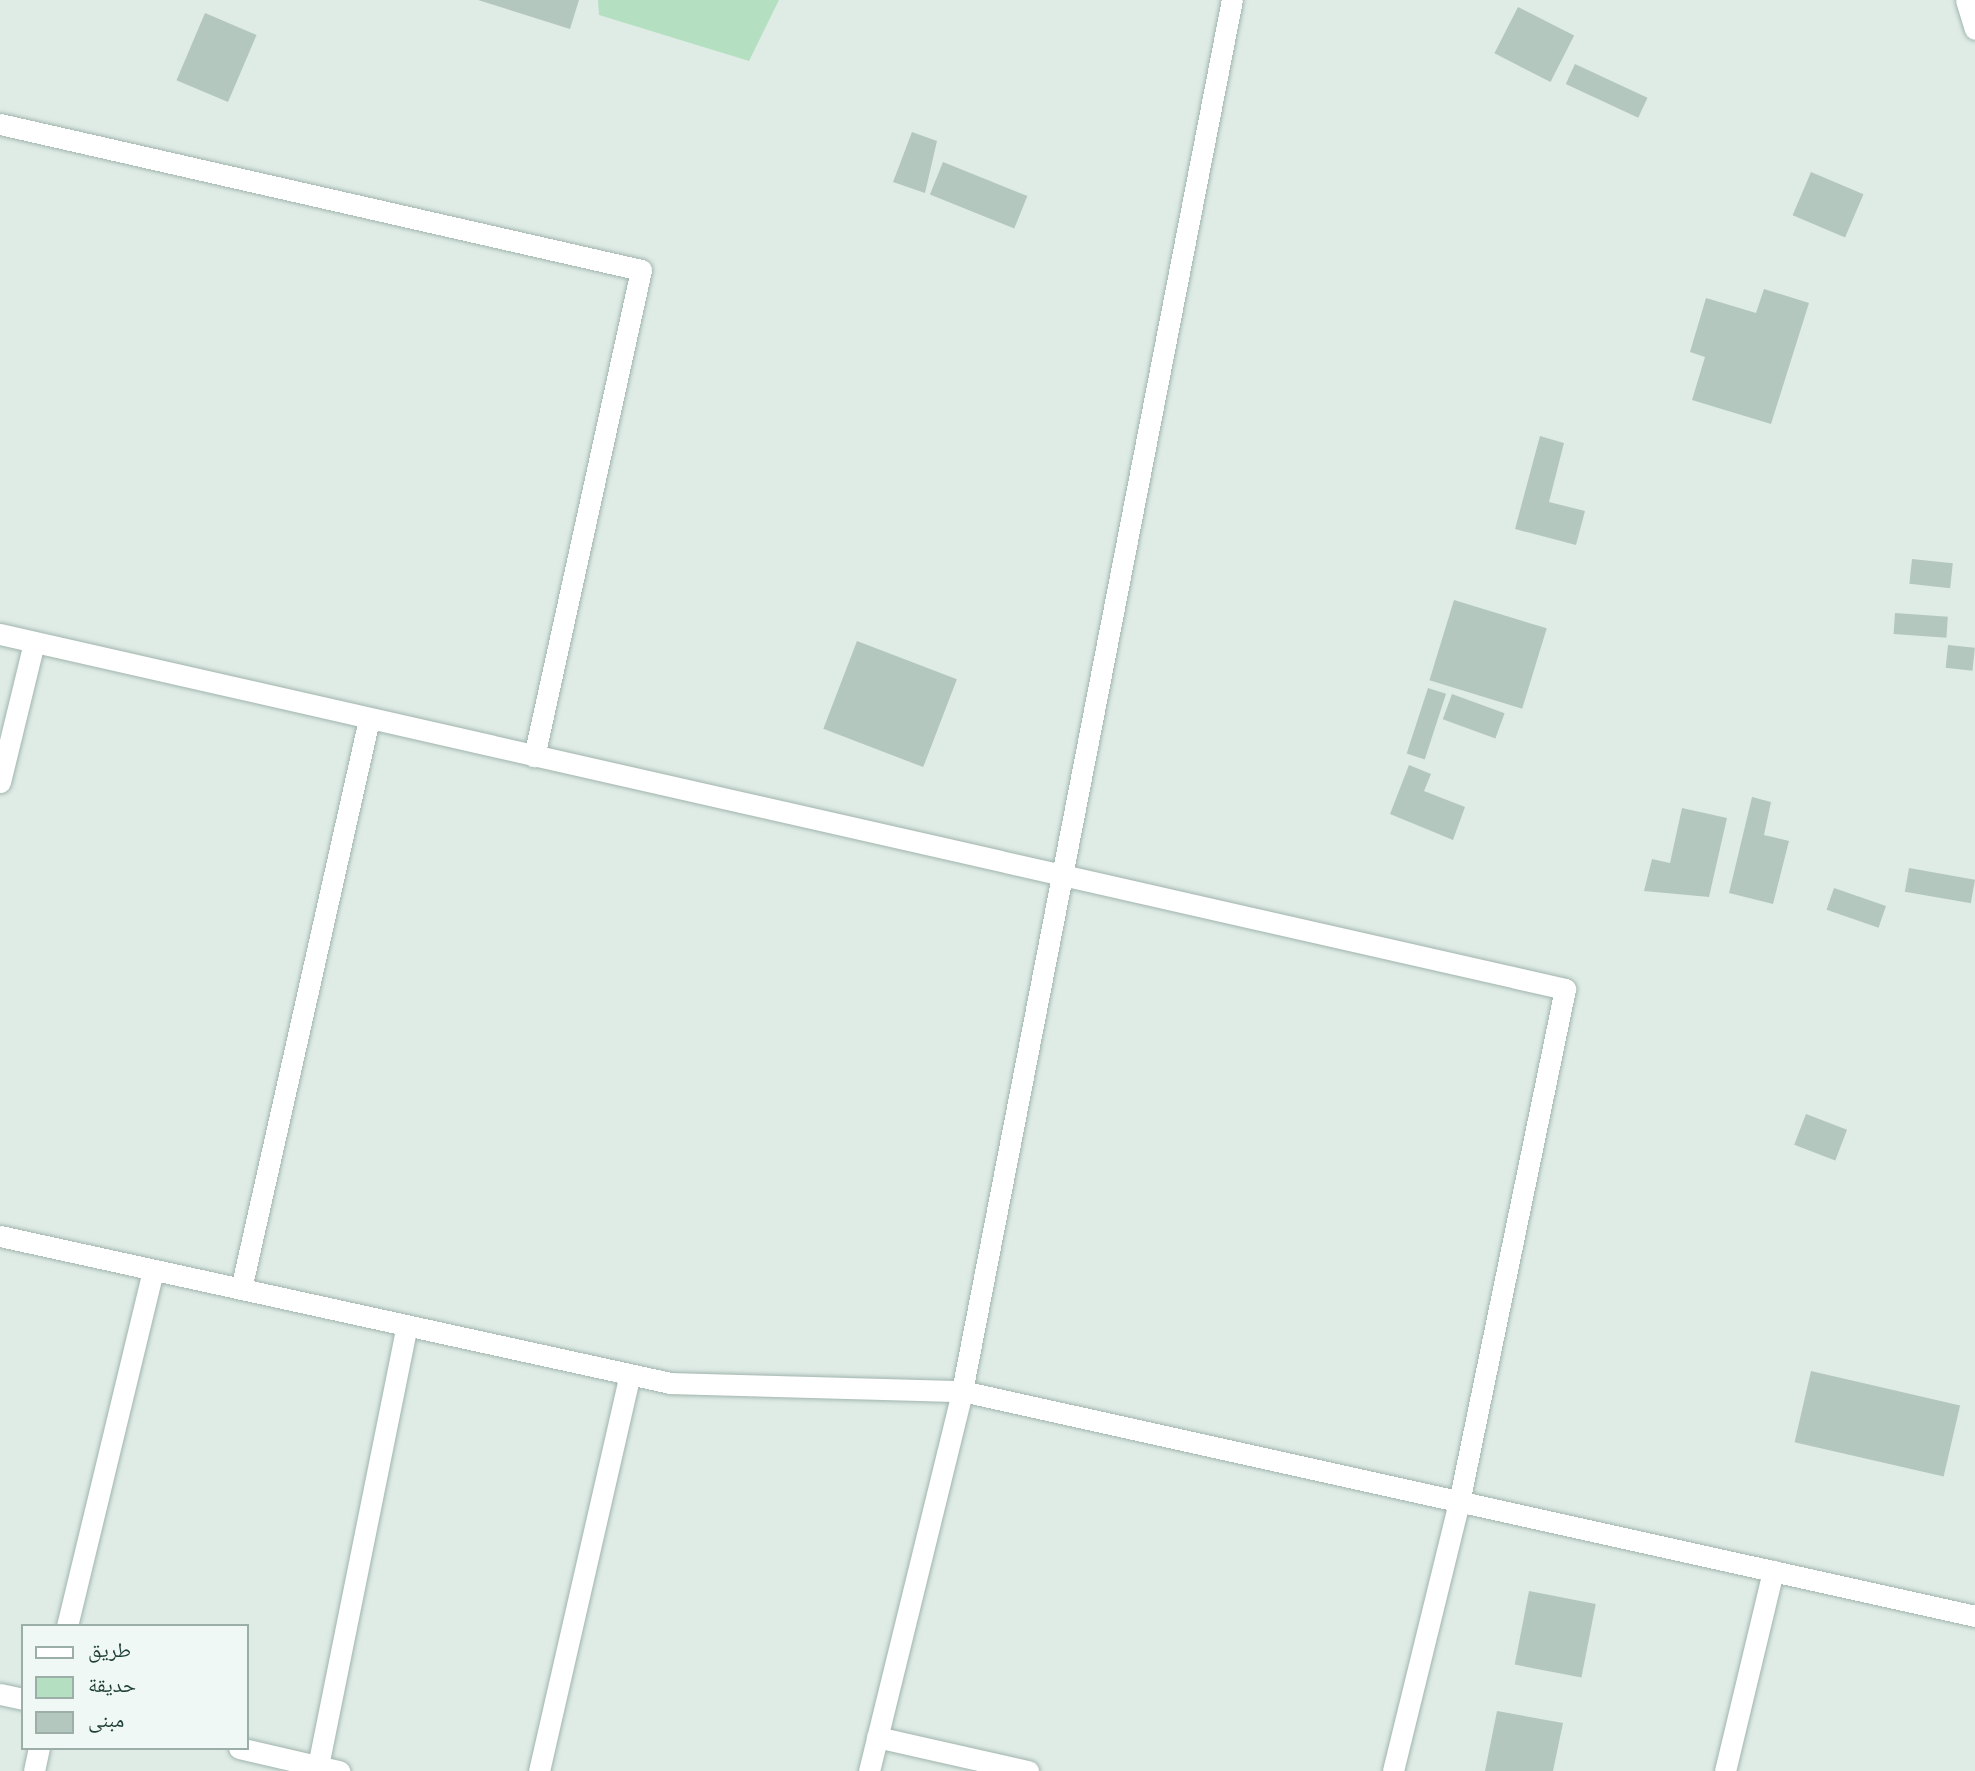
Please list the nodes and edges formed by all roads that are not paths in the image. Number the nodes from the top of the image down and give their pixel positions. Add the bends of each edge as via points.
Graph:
1 (1232, 0) edge
2 (1966, 0) edge
3 (1975, 30) edge
4 (0, 124) edge
5 (0, 634) edge
6 (33, 642) junction
7 (369, 719) junction
8 (534, 756) junction
9 (0, 782) edge
10 (1062, 877) junction
11 (0, 1236) edge
12 (153, 1270) junction
13 (241, 1289) junction
14 (407, 1326) junction
15 (630, 1375) junction
16 (962, 1391) junction
17 (1459, 1502) junction
18 (1773, 1571) junction
19 (1975, 1616) edge
20 (67, 1624) edge
21 (0, 1694) edge
22 (21, 1699) edge
23 (877, 1737) junction
24 (39, 1750) edge
25 (246, 1750) edge
26 (317, 1769) edge
27 (34, 1771) edge
28 (340, 1771) edge
29 (539, 1771) edge
30 (869, 1771) edge
31 (1028, 1771) edge
32 (1394, 1771) edge
33 (1725, 1771) edge

1 - 10 street
2 - 3 street
4 - 8 street via 641,270
5 - 6 street
6 - 7 street
6 - 9 street
7 - 8 street
7 - 13 street
8 - 10 street
10 - 16 street
10 - 17 street via 1565,989
11 - 12 street
12 - 13 street
12 - 20 street
13 - 14 street
14 - 15 street
14 - 26 street
15 - 16 street via 670,1384
15 - 29 street
16 - 17 street
16 - 23 street
17 - 18 street
17 - 32 street
18 - 19 street
18 - 33 street
21 - 22 street
23 - 30 street
23 - 31 street
24 - 27 street
25 - 26 street
26 - 28 street

